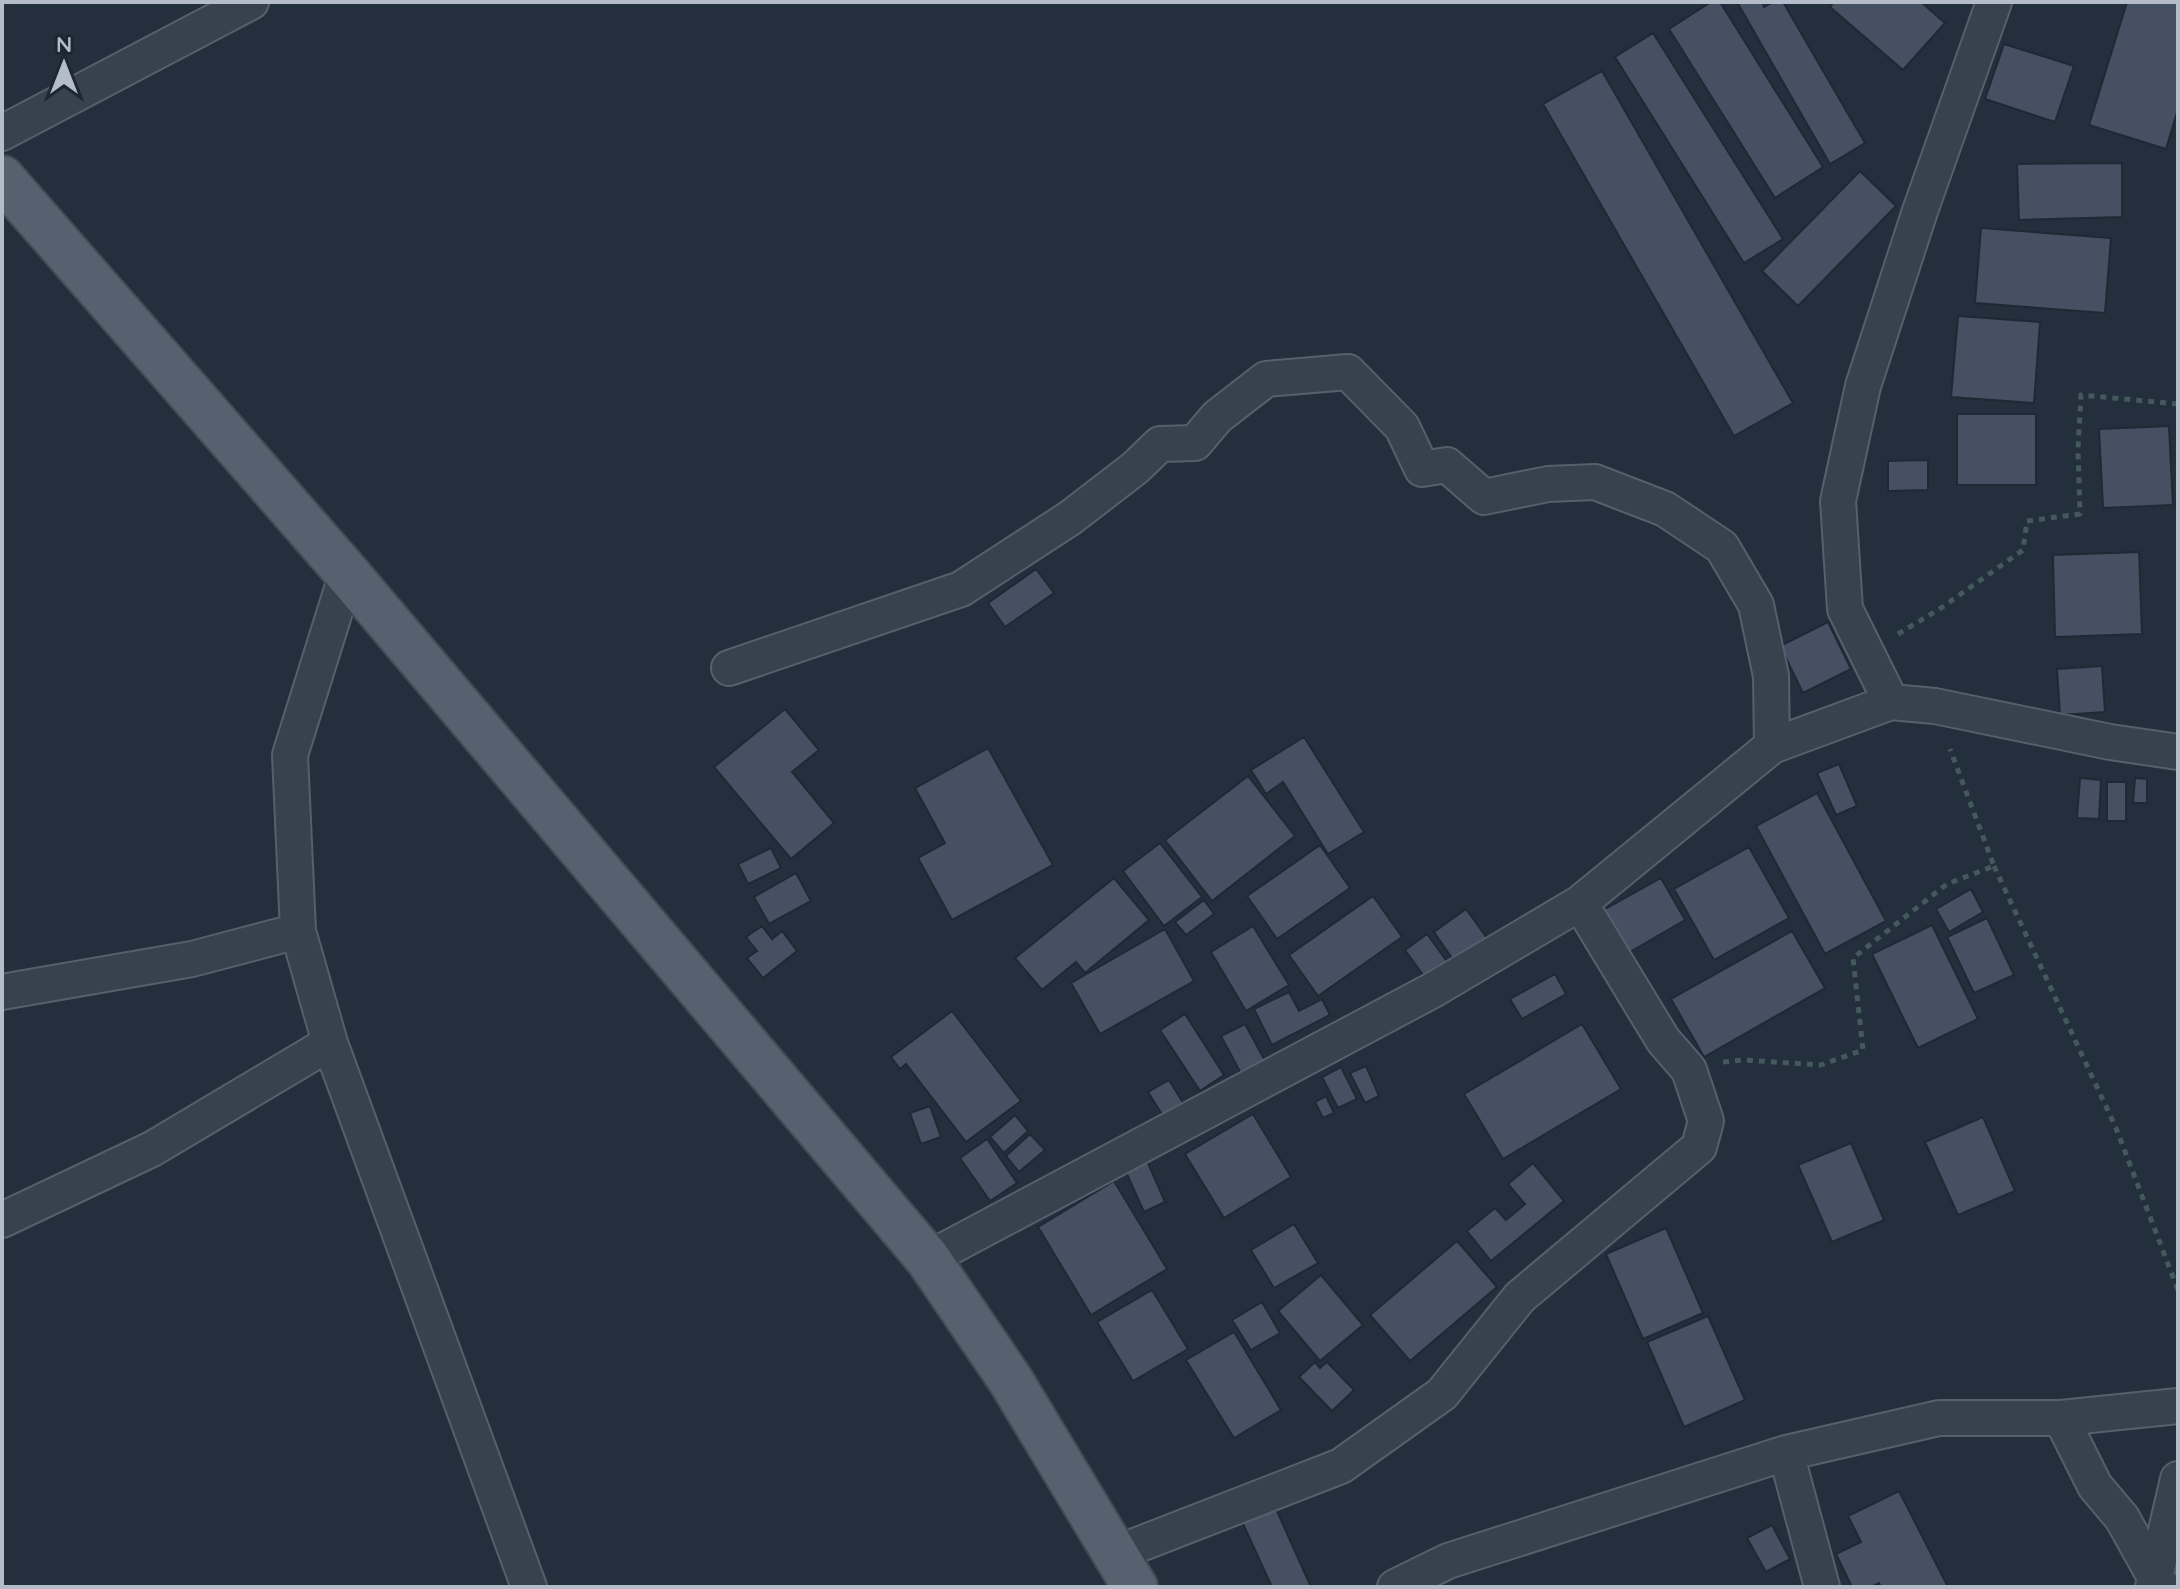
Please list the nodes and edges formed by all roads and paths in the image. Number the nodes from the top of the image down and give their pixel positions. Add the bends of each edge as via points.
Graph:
1 (251, 2) edge
2 (1994, 2) edge
3 (2, 133) edge
4 (2, 178) edge
5 (2178, 404) edge
6 (347, 573) junction
7 (1867, 653) junction
8 (729, 668) dead end
9 (1891, 702) junction
10 (1935, 706) junction
11 (1772, 746) junction
12 (2178, 752) edge
13 (1994, 866) junction
14 (1580, 903) junction
15 (298, 931) junction
16 (2, 992) edge
17 (330, 1043) junction
18 (1689, 1070) junction
19 (2, 1220) edge
20 (928, 1259) junction
21 (2178, 1290) edge
22 (2178, 1406) edge
23 (2061, 1418) junction
24 (1786, 1453) junction
25 (2178, 1479) edge
26 (1126, 1570) edge
27 (2157, 1584) edge
28 (529, 1587) edge
29 (1395, 1587) edge
30 (1822, 1587) edge

1 - 3 street
2 - 7 street via 1863,386 1838,501 1845,609
4 - 6 main road
5 - 7 path via 2081,395 2080,514 2027,521 2023,550
6 - 15 street via 290,755
6 - 20 main road
7 - 9 street
8 - 11 street via 961,589 1070,518 1160,444 1195,443 1217,417 1266,379 1348,372 1402,427 1422,469 1447,465 1484,497 1548,484 1595,482 1665,509 1722,547 1756,605 1771,676
9 - 10 street
9 - 11 street
10 - 12 street
10 - 13 path
11 - 14 street
13 - 18 path via 1947,884 1853,958 1863,1050 1821,1065 1744,1060
13 - 21 path via 2116,1128
14 - 18 street via 1663,1040
14 - 20 street via 1433,990
15 - 16 street via 192,959
15 - 17 street
17 - 19 street via 152,1149
17 - 28 street
18 - 26 street via 1706,1121 1699,1147 1520,1297 1442,1394 1341,1466
20 - 26 main road via 1011,1381
22 - 23 street
23 - 24 street via 1939,1418
23 - 27 street via 2095,1486 2122,1518
24 - 29 street via 1448,1561
24 - 30 street
25 - 27 street

